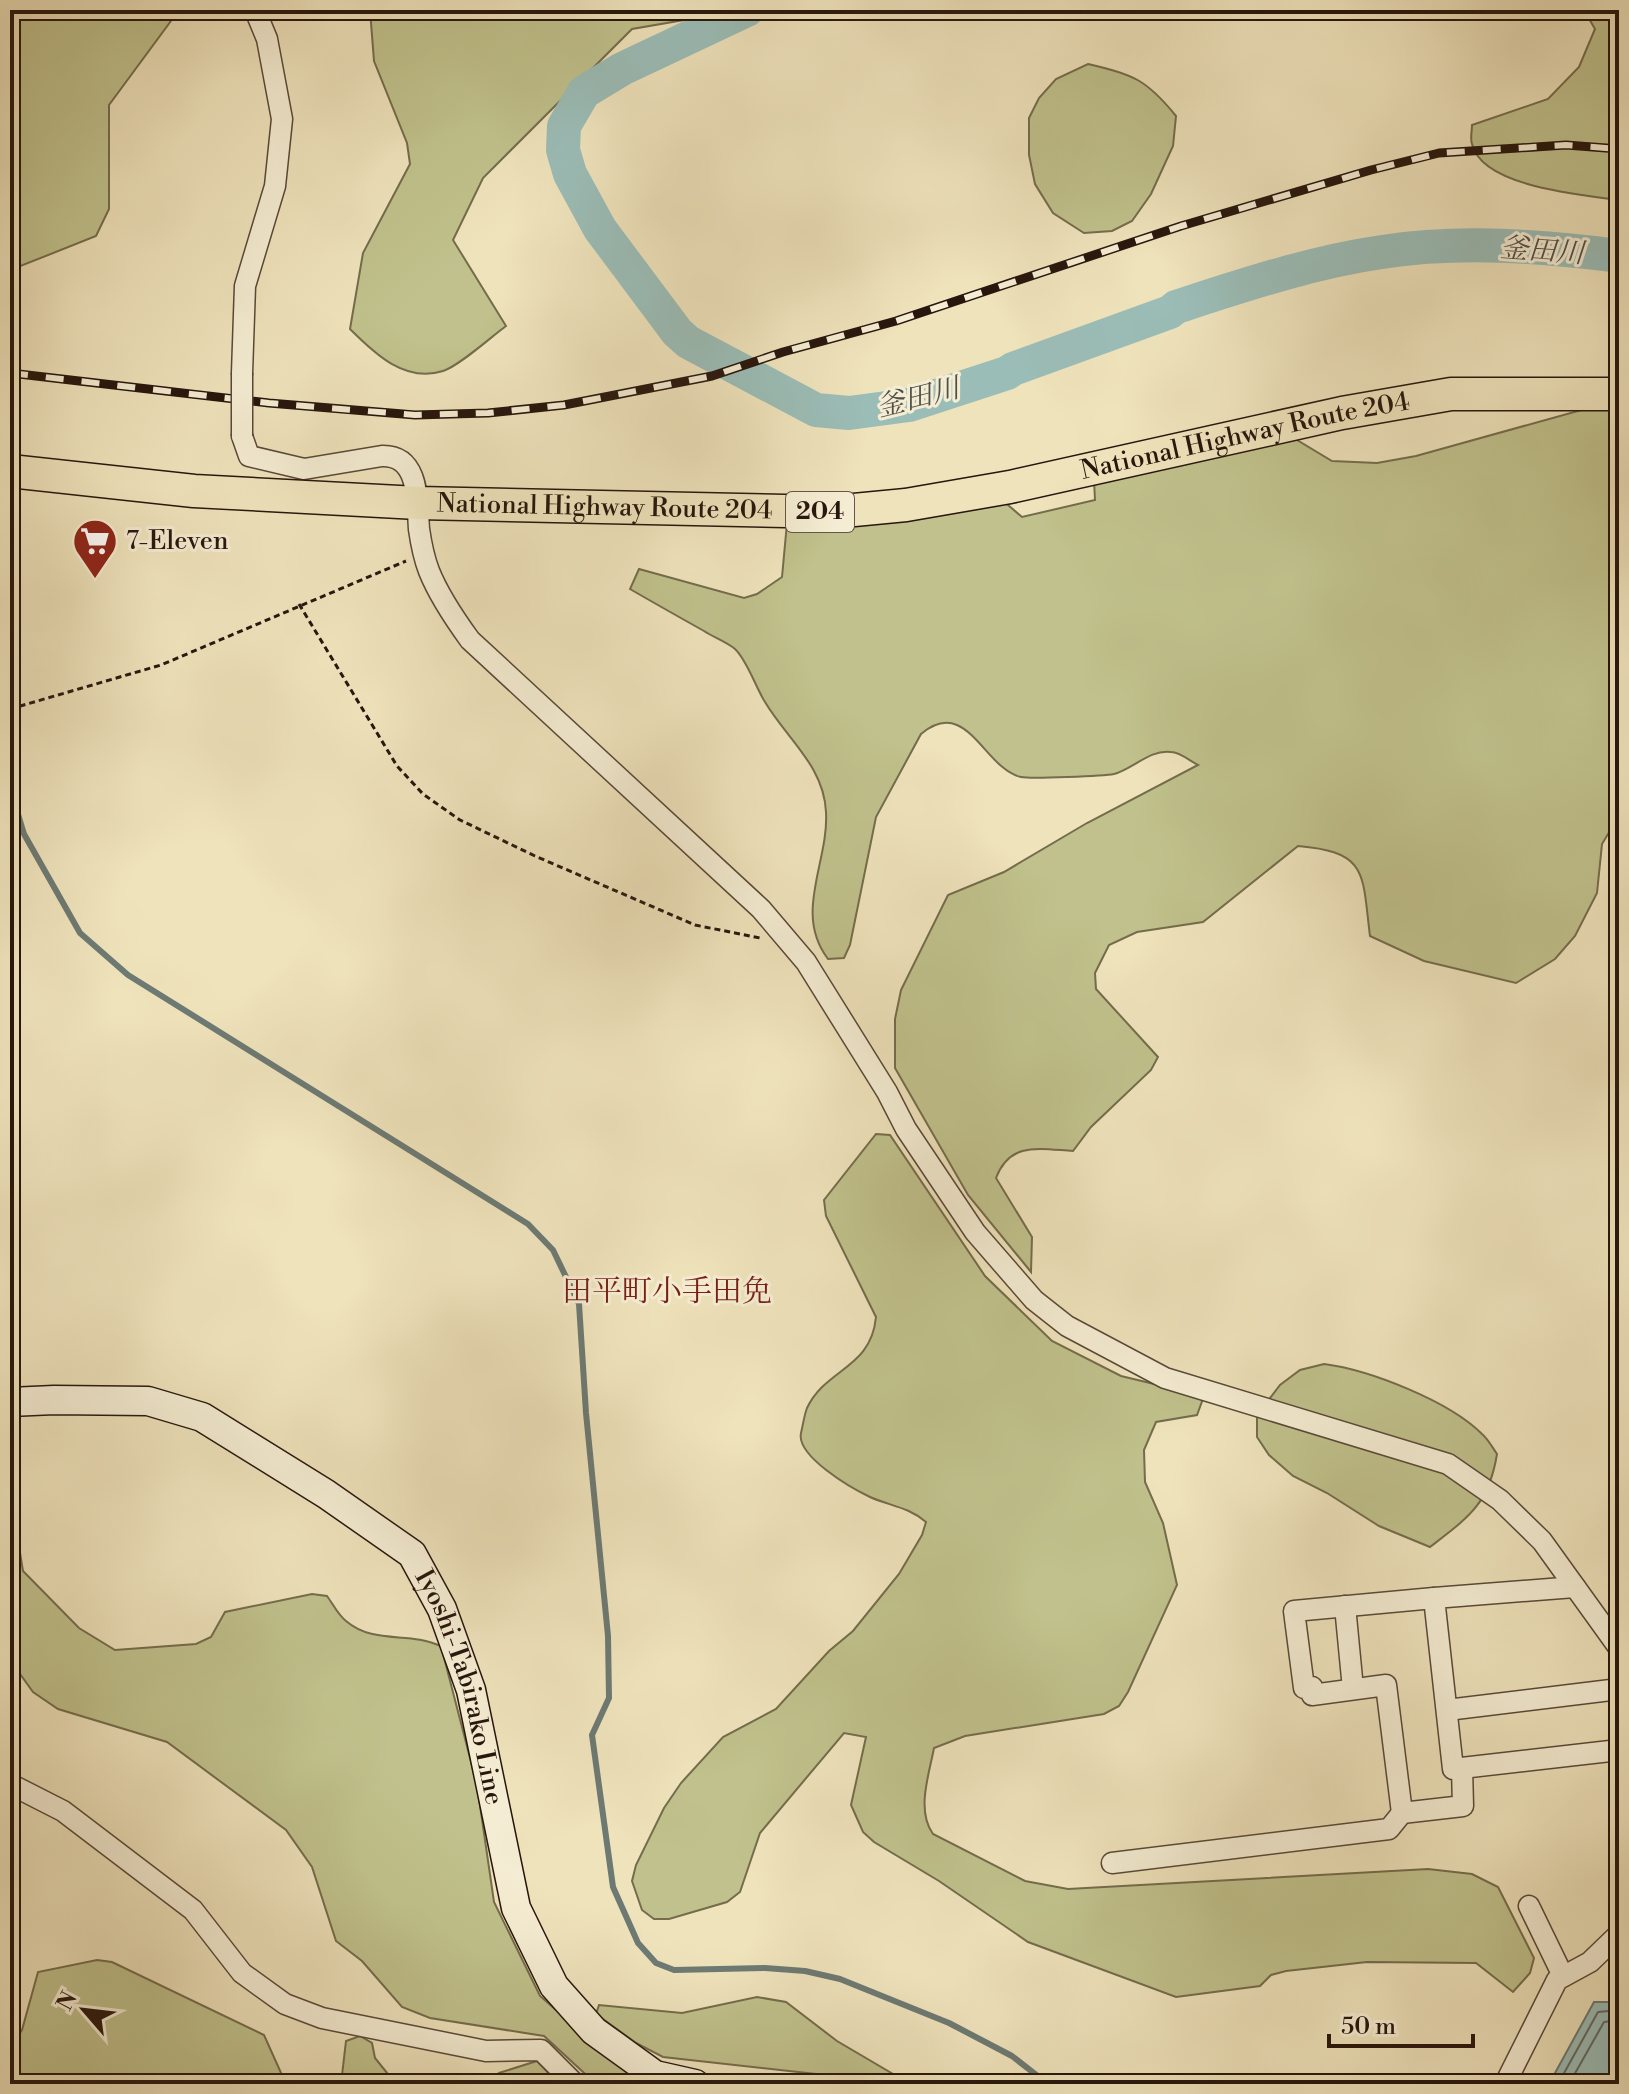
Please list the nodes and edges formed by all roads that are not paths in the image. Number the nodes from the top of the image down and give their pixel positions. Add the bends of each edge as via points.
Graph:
1 (255, 10) edge
2 (1619, 394) edge
3 (10, 471) edge
4 (418, 503) junction
5 (10, 1402) edge
6 (1575, 1587) junction
7 (1434, 1598) junction
8 (1345, 1606) junction
9 (1619, 1648) edge
10 (1353, 1689) junction
11 (1619, 1689) edge
12 (1447, 1710) junction
13 (1619, 1750) edge
14 (1462, 1768) junction
15 (10, 1784) edge
16 (1402, 1813) junction
17 (1112, 1863) dead end
18 (1529, 1906) dead end
19 (1619, 1934) edge
20 (1563, 1976) junction
21 (575, 2084) edge
22 (695, 2084) edge
23 (1505, 2084) edge

1 - 4 street, bridge via 267,39 282,119 275,186 245,286 242,436 249,456 304,469 392,456 412,475
2 - 4 highway, National Highway Route 204 / 204 via 1451,394 1010,487 833,512
3 - 4 highway, National Highway Route 204 / 204 via 194,491
4 - 6 street via 424,553 441,597 470,640 761,909 791,943 975,1232 1034,1300 1067,1326 1165,1378 1448,1464 1510,1510 1542,1541
5 - 22 main road, Iyoshi-Tabirako Line via 148,1401 202,1417 412,1554 442,1609 471,1690 516,1908 554,1986 594,2031 655,2075
6 - 7 street
6 - 9 street
7 - 8 street
7 - 12 street
8 - 10 street
8 - 10 street via 1294,1611 1304,1688 1312,1687 1312,1695
10 - 16 street via 1386,1685
11 - 12 street
12 - 14 street via 1453,1769
13 - 14 street
14 - 16 street via 1463,1806
15 - 21 street via 63,1811 193,1910 242,1973 285,2004 322,2018 486,2051 541,2050
16 - 17 street via 1389,1829
18 - 20 street
19 - 20 street via 1590,1962
20 - 23 street

